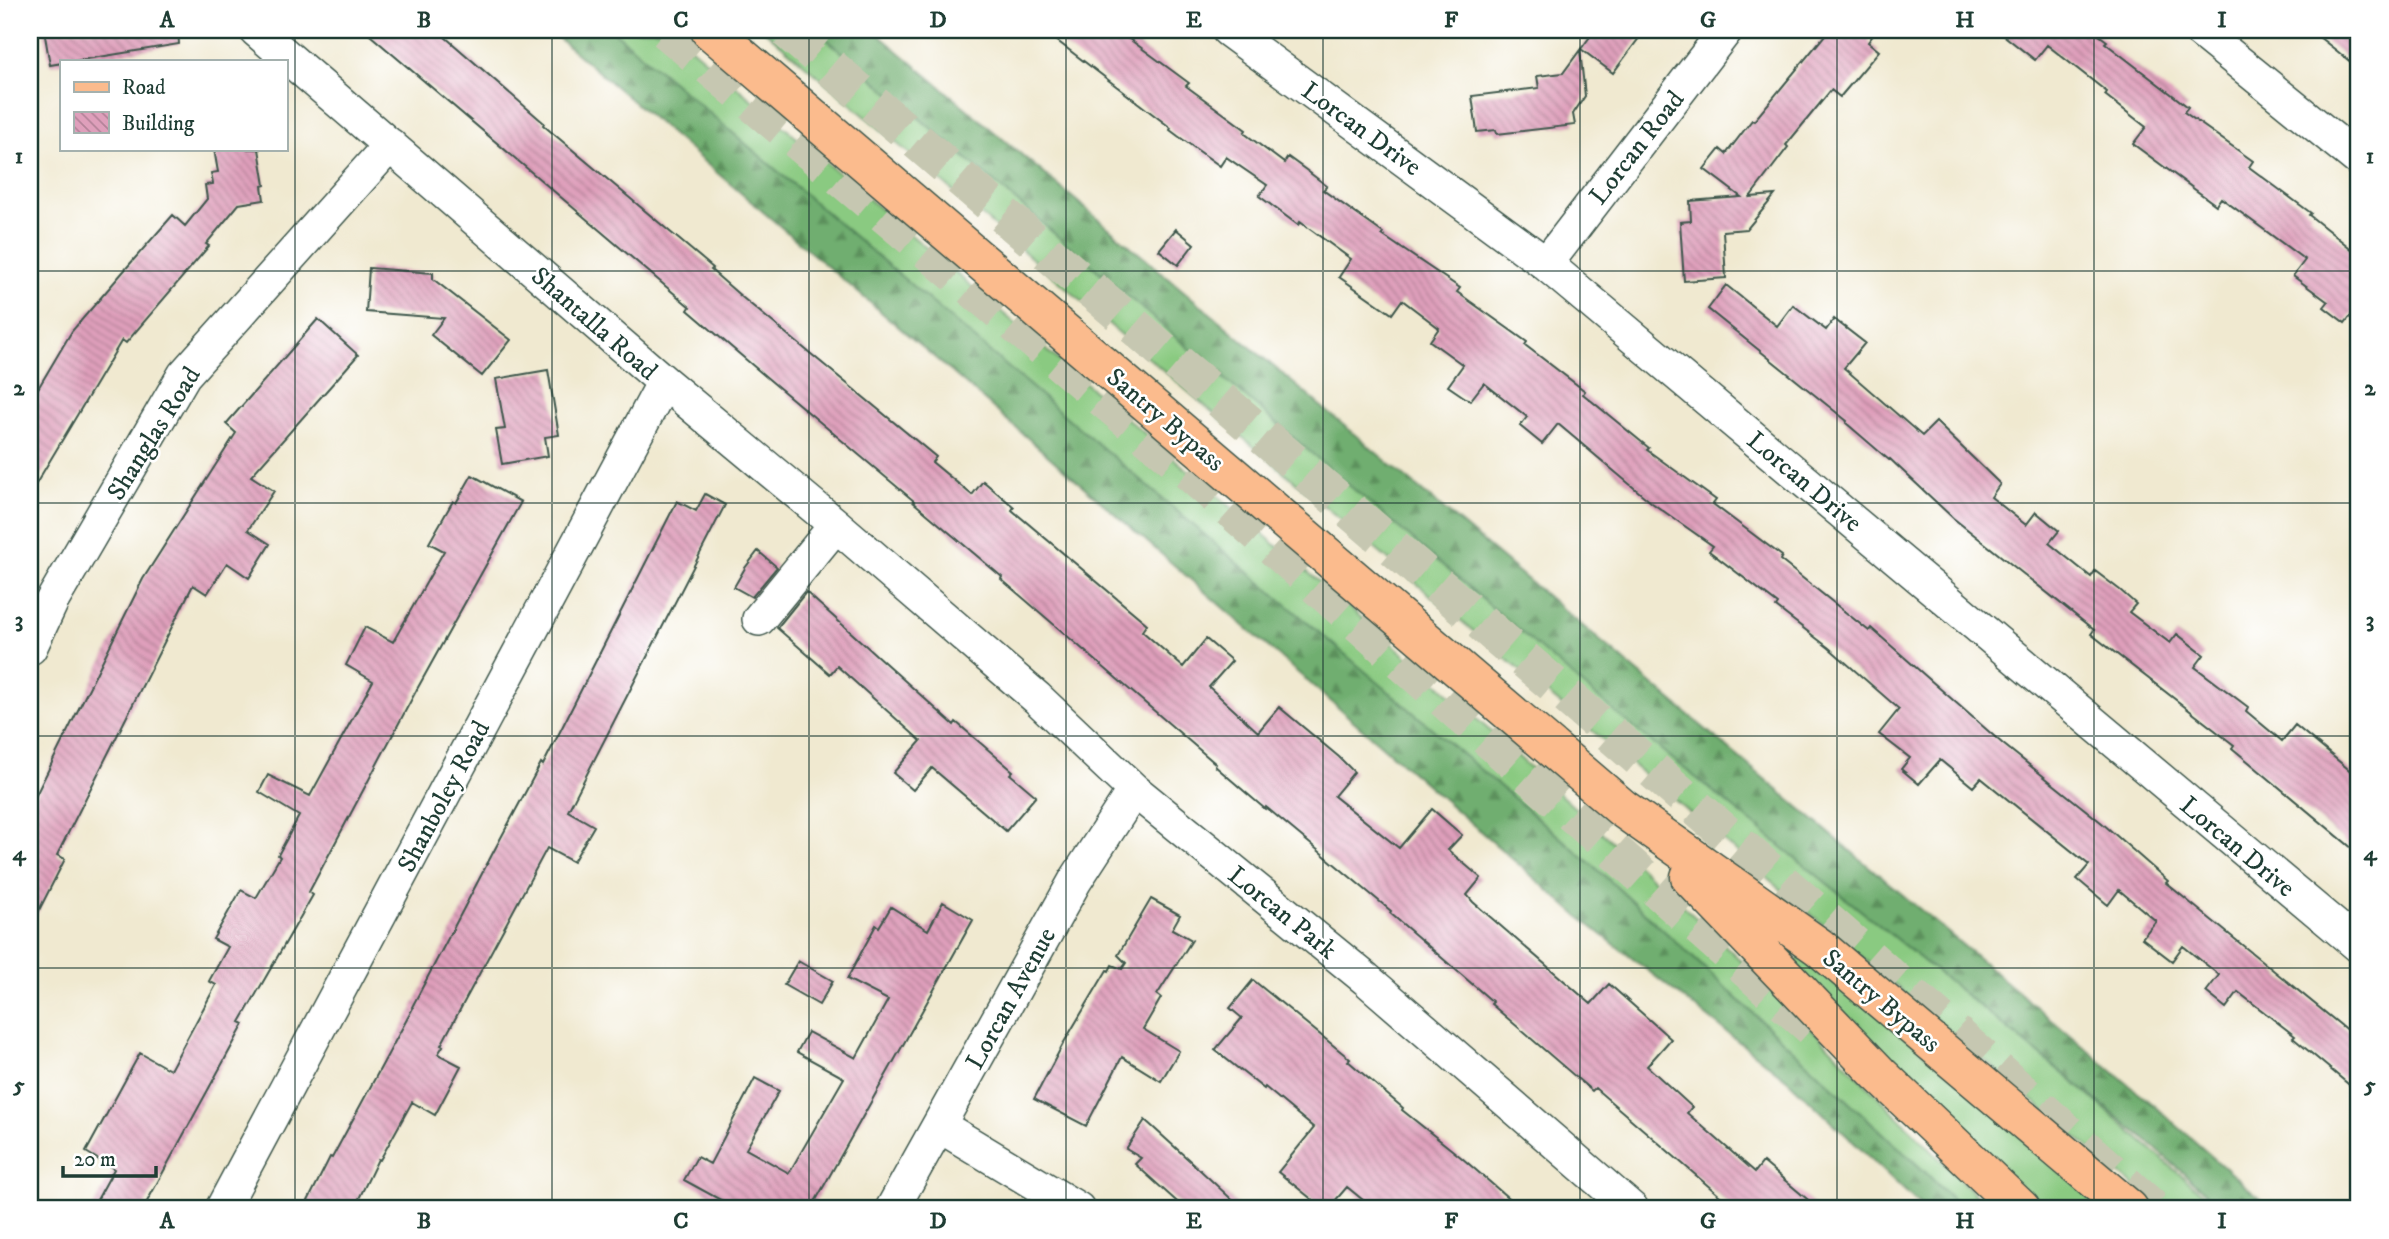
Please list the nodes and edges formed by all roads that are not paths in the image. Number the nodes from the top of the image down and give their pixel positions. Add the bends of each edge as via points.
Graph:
1 (256, 30) edge
2 (710, 30) edge
3 (1726, 30) edge
4 (2199, 30) edge
5 (1235, 32) edge
6 (390, 145) junction
7 (2359, 160) edge
8 (1546, 264) junction
9 (664, 382) junction
10 (836, 525) junction
11 (937, 612) joint
12 (759, 619) dead end
13 (30, 648) edge
14 (1134, 790) junction
15 (1622, 808) junction
16 (2359, 946) edge
17 (940, 1126) junction
18 (222, 1209) edge
19 (892, 1209) edge
20 (1078, 1209) edge
21 (1632, 1209) edge
22 (2021, 1209) edge
23 (2129, 1209) edge

1 - 6 street, Shantalla Road
2 - 15 main road, Santry Bypass
3 - 8 street, Lorcan Road
4 - 7 street
5 - 8 street, Lorcan Drive
6 - 9 street, Shantalla Road
6 - 13 street, Shanglas Road via 184,375 52,601
8 - 16 street, Lorcan Drive
9 - 10 street, Shantalla Road
9 - 18 street, Shanboley Road
10 - 11 street, Shantalla Road
10 - 12 street
11 - 14 street, Lorcan Park
14 - 17 street, Lorcan Avenue via 1075,881
14 - 21 street, Lorcan Park via 1366,979
15 - 22 main road, Santry Bypass via 1879,1074
15 - 23 main road, Santry Bypass via 1819,947
17 - 19 street, Lorcan Avenue
17 - 20 street

